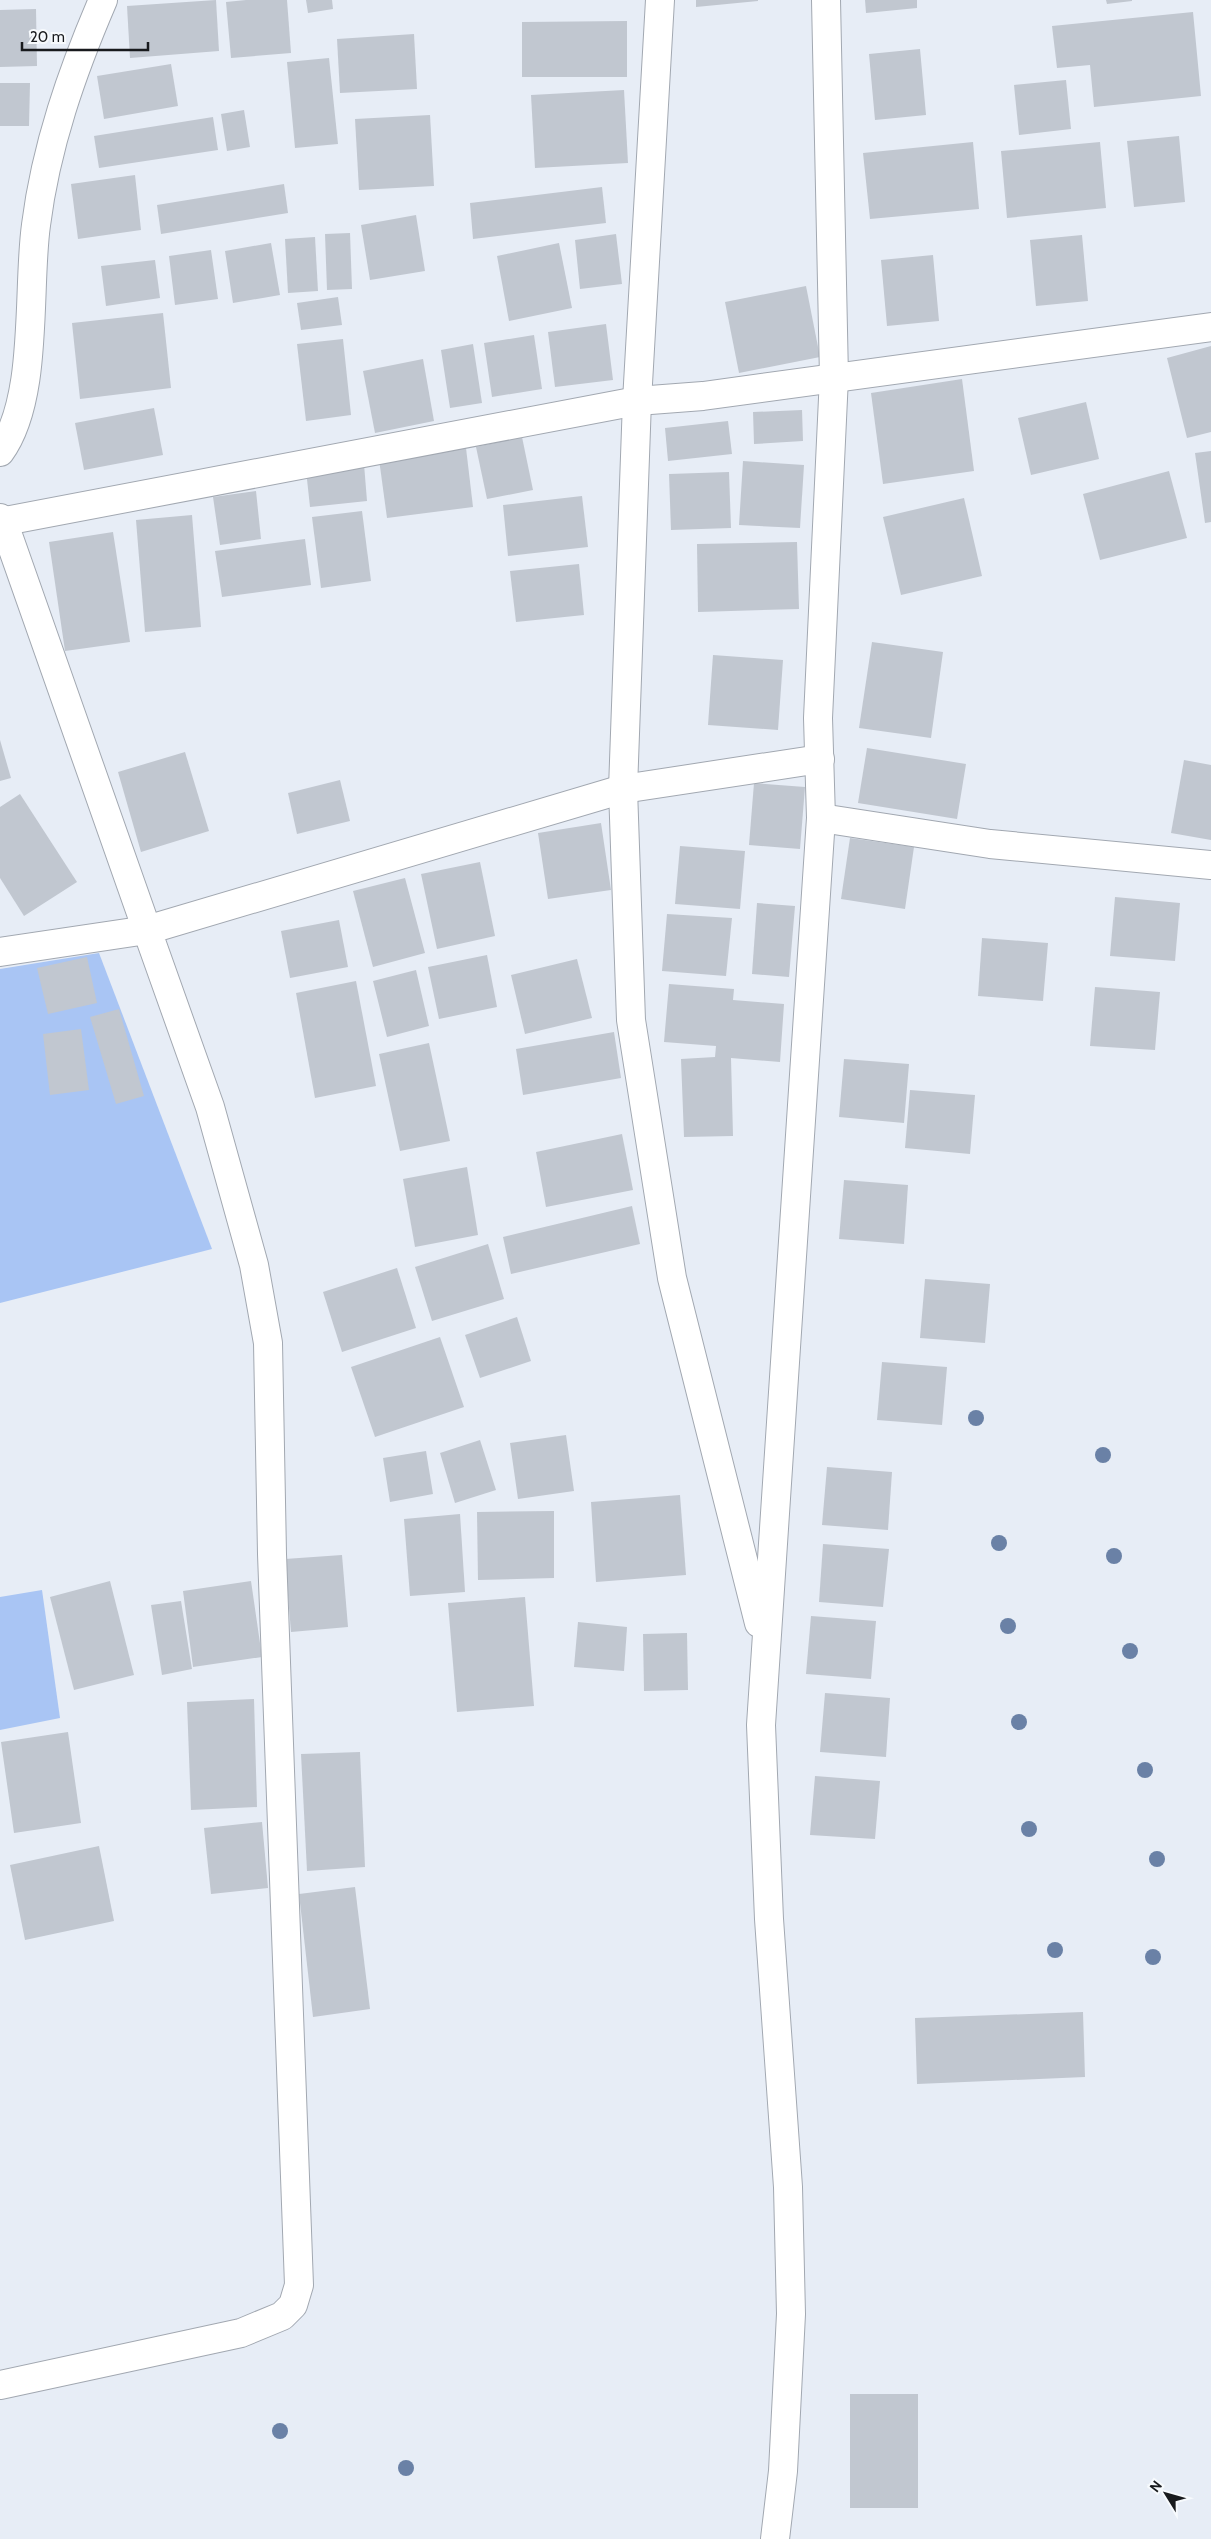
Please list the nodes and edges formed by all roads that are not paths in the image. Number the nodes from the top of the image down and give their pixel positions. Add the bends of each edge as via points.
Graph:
1 (103, 0) edge
2 (660, 0) edge
3 (826, 0) edge
4 (1211, 327) edge
5 (834, 377) junction
6 (636, 401) junction
7 (0, 452) edge
8 (1, 520) edge
9 (820, 759) junction
10 (623, 789) junction
11 (822, 818) junction
12 (1211, 865) edge
13 (147, 930) junction
14 (0, 952) edge
15 (765, 1648) junction
16 (0, 2385) edge
17 (775, 2539) edge

1 - 7 street via 76,62 46,162 35,227 26,374 18,414
2 - 6 street
3 - 5 street
4 - 5 street
5 - 6 street via 703,396
5 - 9 street via 818,718
6 - 8 street
6 - 10 street
8 - 13 street
9 - 10 street
9 - 11 street
10 - 13 street
10 - 15 street via 631,1020 672,1278
11 - 12 street via 990,844
11 - 15 street
13 - 14 street
13 - 16 street via 210,1107 254,1265 268,1343 272,1554 299,2285 293,2305 282,2316 241,2333
15 - 17 street via 762,1734 769,1919 788,2187 791,2314 783,2470

